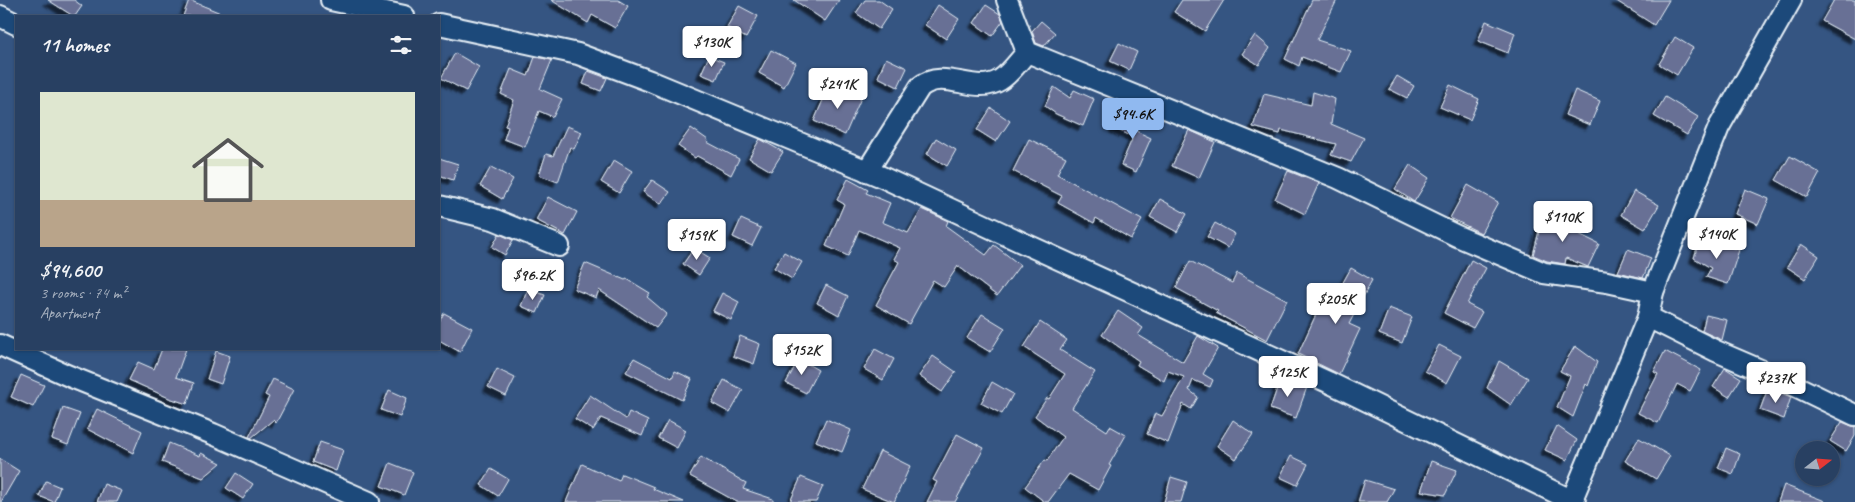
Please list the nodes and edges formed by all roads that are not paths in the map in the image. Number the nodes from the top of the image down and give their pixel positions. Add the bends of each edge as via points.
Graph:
1 (331, 0) edge
2 (1007, 0) edge
3 (1791, 0) edge
4 (399, 15) edge
5 (0, 16) edge
6 (15, 24) edge
7 (440, 24) edge
8 (1028, 52) junction
9 (867, 171) junction
10 (440, 206) edge
11 (559, 246) dead end
12 (1652, 292) junction
13 (1648, 317) junction
14 (0, 345) edge
15 (1855, 415) edge
16 (369, 502) edge
17 (1573, 502) edge

1 - 4 street
2 - 8 street
3 - 12 street via 1719,127
5 - 6 street
7 - 9 street via 578,54
8 - 9 street via 1000,80 990,84 935,78 925,82
8 - 12 street via 1338,178 1457,236 1544,273
9 - 17 street via 1328,382
10 - 11 street via 493,219
12 - 13 street
13 - 15 street
13 - 17 street
14 - 16 street

